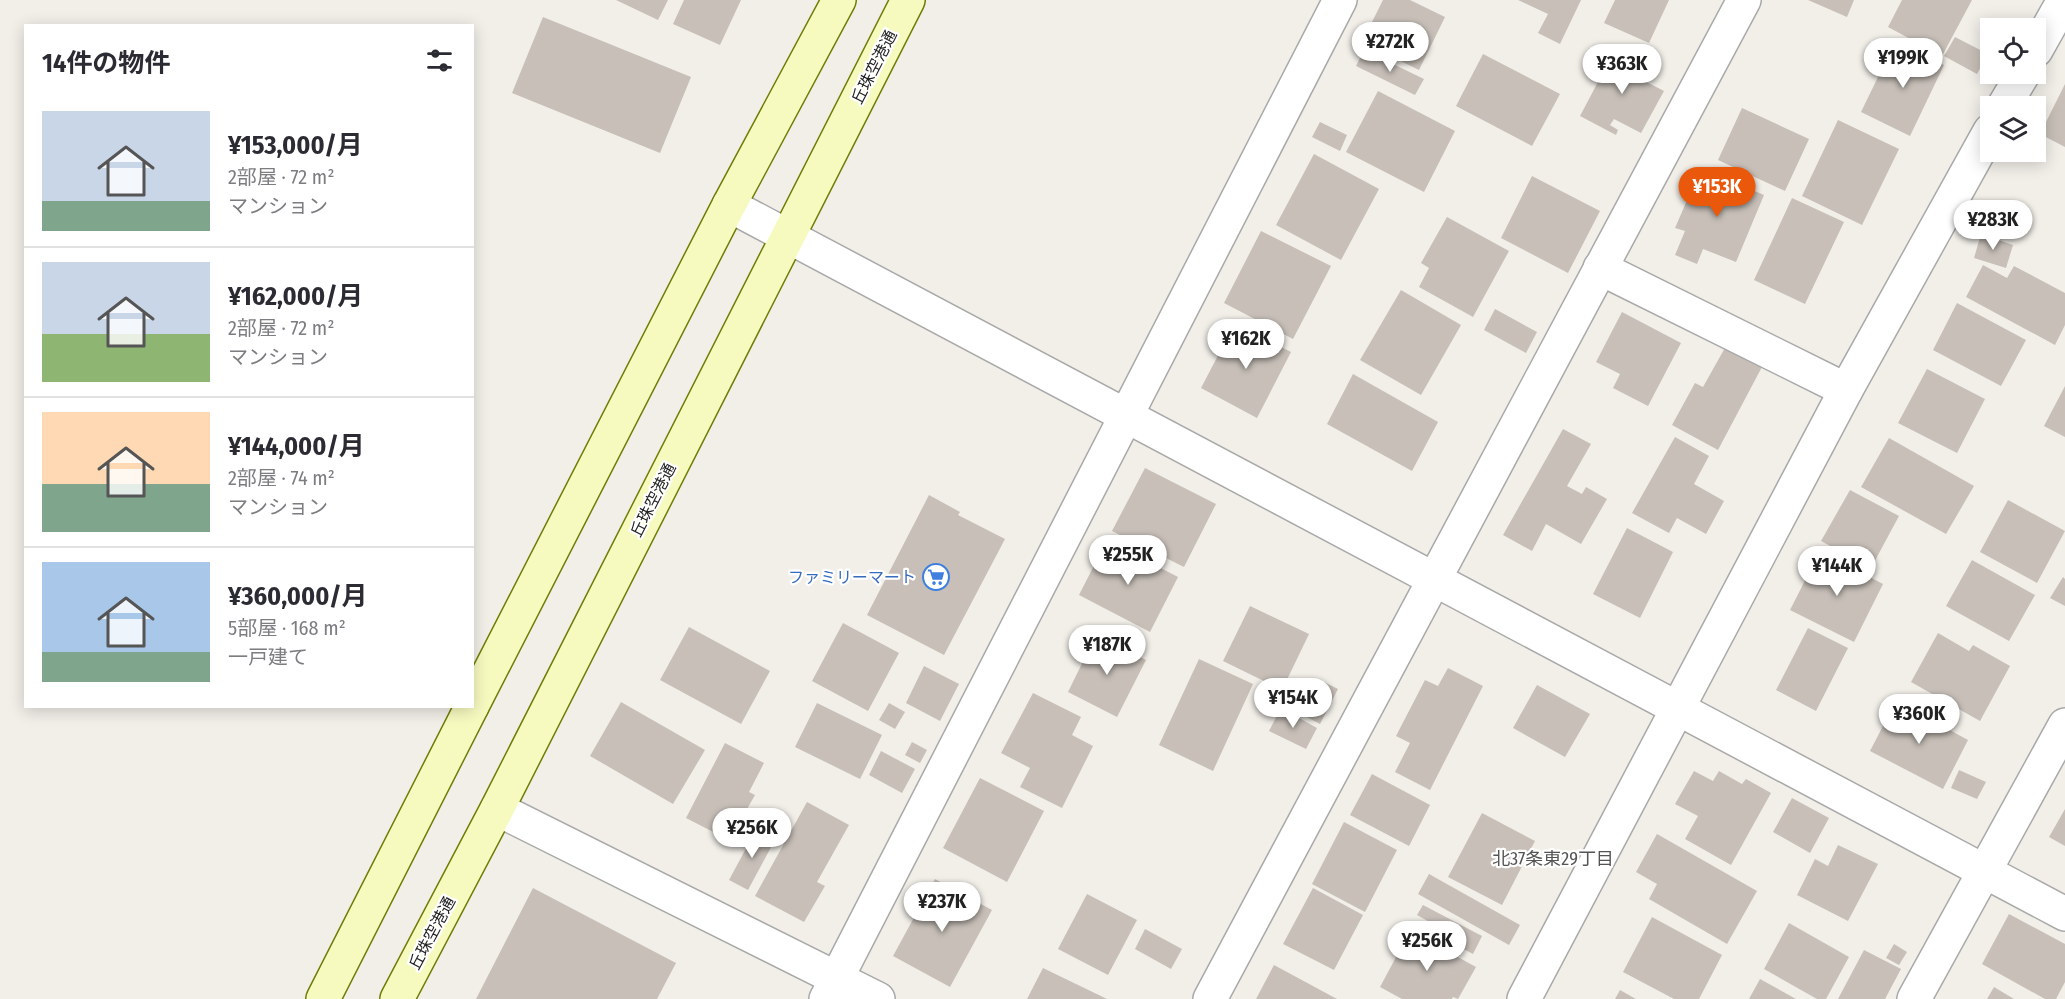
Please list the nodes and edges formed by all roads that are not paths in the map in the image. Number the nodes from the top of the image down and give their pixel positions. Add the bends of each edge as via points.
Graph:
1 (839, 0) edge
2 (908, 0) edge
3 (1340, 0) edge
4 (1744, 0) edge
5 (2064, 0) edge
6 (2046, 32) edge
7 (1980, 149) edge
8 (729, 205) junction
9 (787, 236) junction
10 (1600, 268) junction
11 (1846, 390) junction
12 (1128, 415) junction
13 (1434, 578) junction
14 (474, 702) edge
15 (471, 708) edge
16 (1679, 709) junction
17 (2065, 725) edge
18 (497, 809) junction
19 (1984, 871) junction
20 (2065, 914) edge
21 (832, 988) edge
22 (323, 999) edge
23 (397, 999) edge
24 (878, 999) edge
25 (1210, 999) edge
26 (1524, 999) edge
27 (1914, 999) edge

1 - 8 main road
2 - 9 main road, 丘珠空港通
3 - 12 street
4 - 10 street
5 - 6 street
7 - 11 street
8 - 9 street
8 - 14 main road
9 - 12 street
9 - 18 main road, 丘珠空港通
10 - 11 street
10 - 13 street
11 - 16 street
12 - 13 street
12 - 21 street
13 - 16 street
13 - 25 street
15 - 22 main road
16 - 19 street
16 - 26 street
17 - 19 street
18 - 21 street
18 - 23 main road, 丘珠空港通
19 - 20 street
19 - 27 street
21 - 24 street

